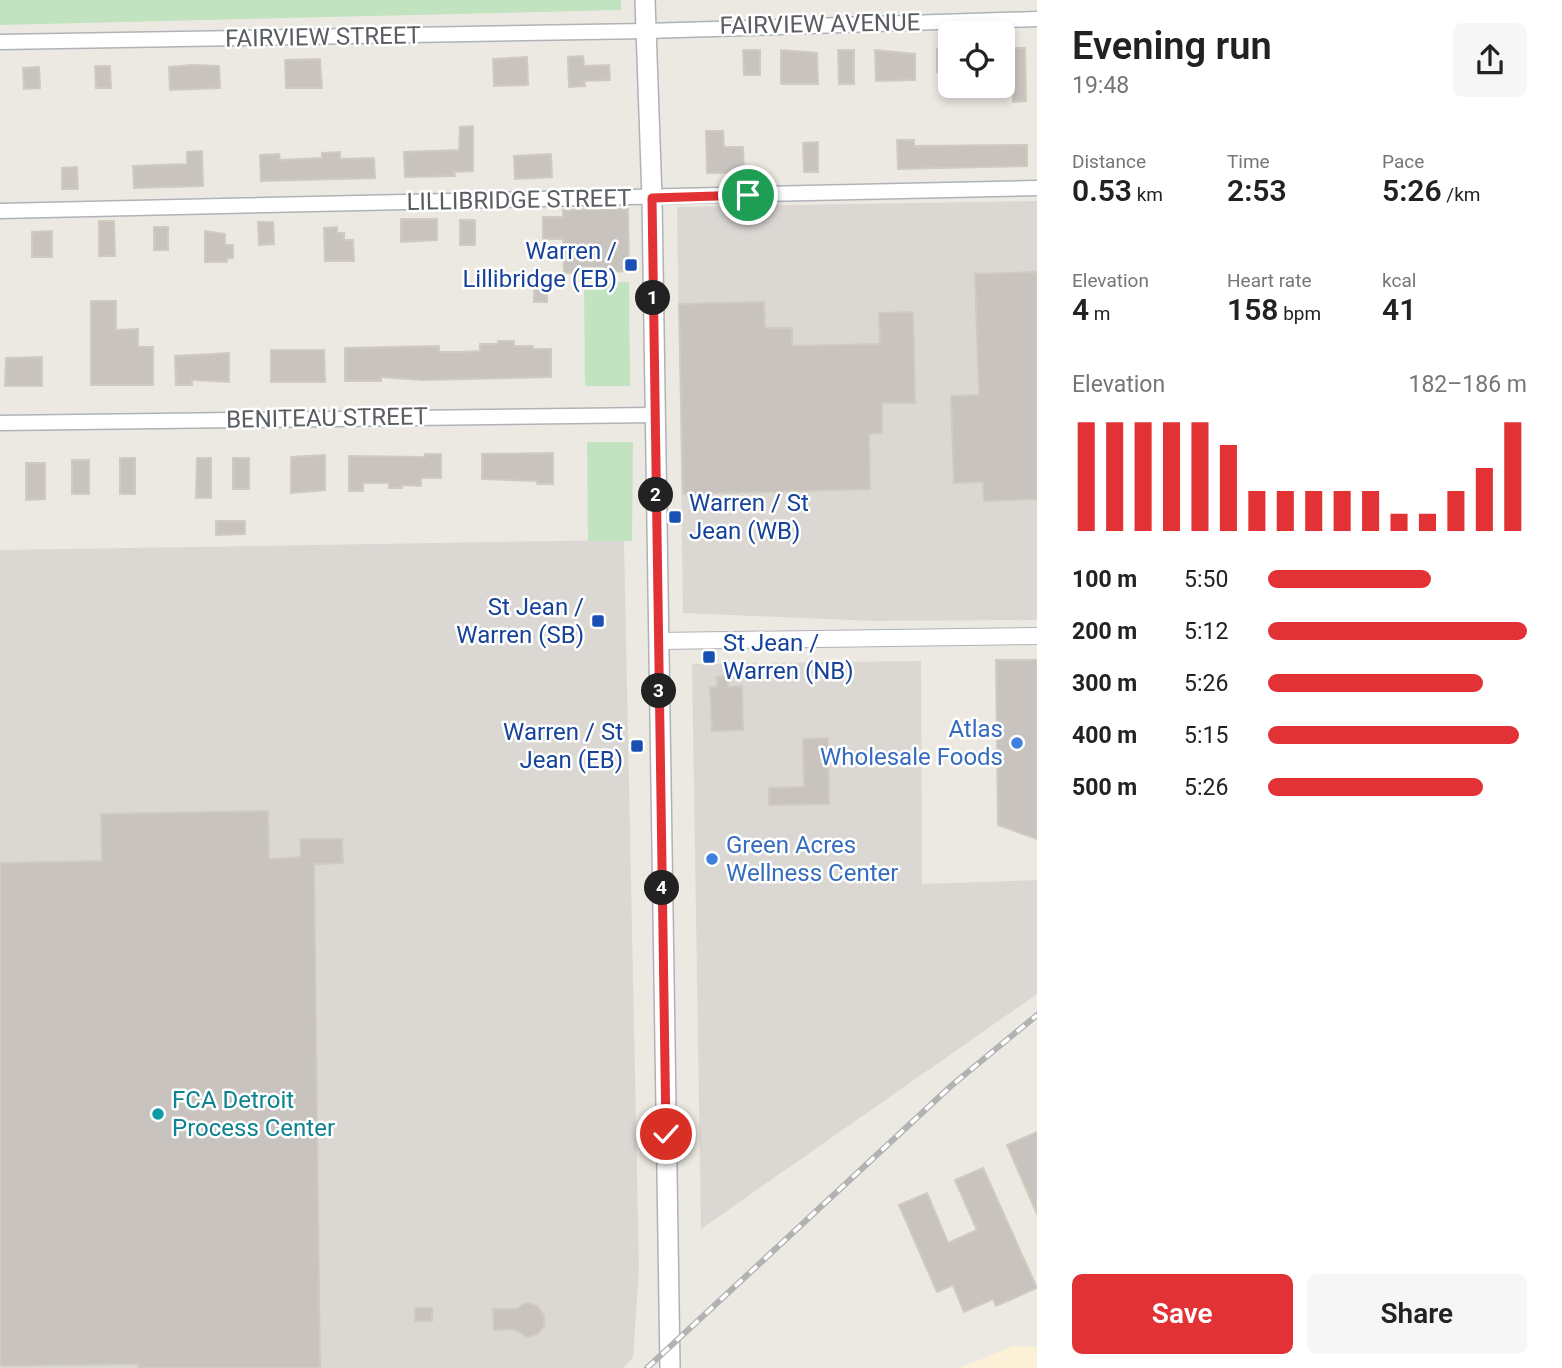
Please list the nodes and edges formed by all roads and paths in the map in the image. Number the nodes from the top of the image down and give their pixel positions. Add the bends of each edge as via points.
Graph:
1 (645, 0) edge
2 (1037, 19) edge
3 (646, 30) junction
4 (0, 42) edge
5 (1037, 188) edge
6 (652, 198) junction
7 (0, 211) edge
8 (654, 415) junction
9 (0, 423) edge
10 (1037, 636) edge
11 (658, 640) junction
12 (670, 1368) edge

1 - 3 main road
2 - 3 street, FAIRVIEW AVENUE
3 - 4 street, FAIRVIEW STREET
3 - 6 main road
5 - 6 street, LILLIBRIDGE STREET
6 - 7 street, LILLIBRIDGE STREET
6 - 8 main road
8 - 9 street, BENITEAU STREET
8 - 11 main road
10 - 11 street
11 - 12 main road

